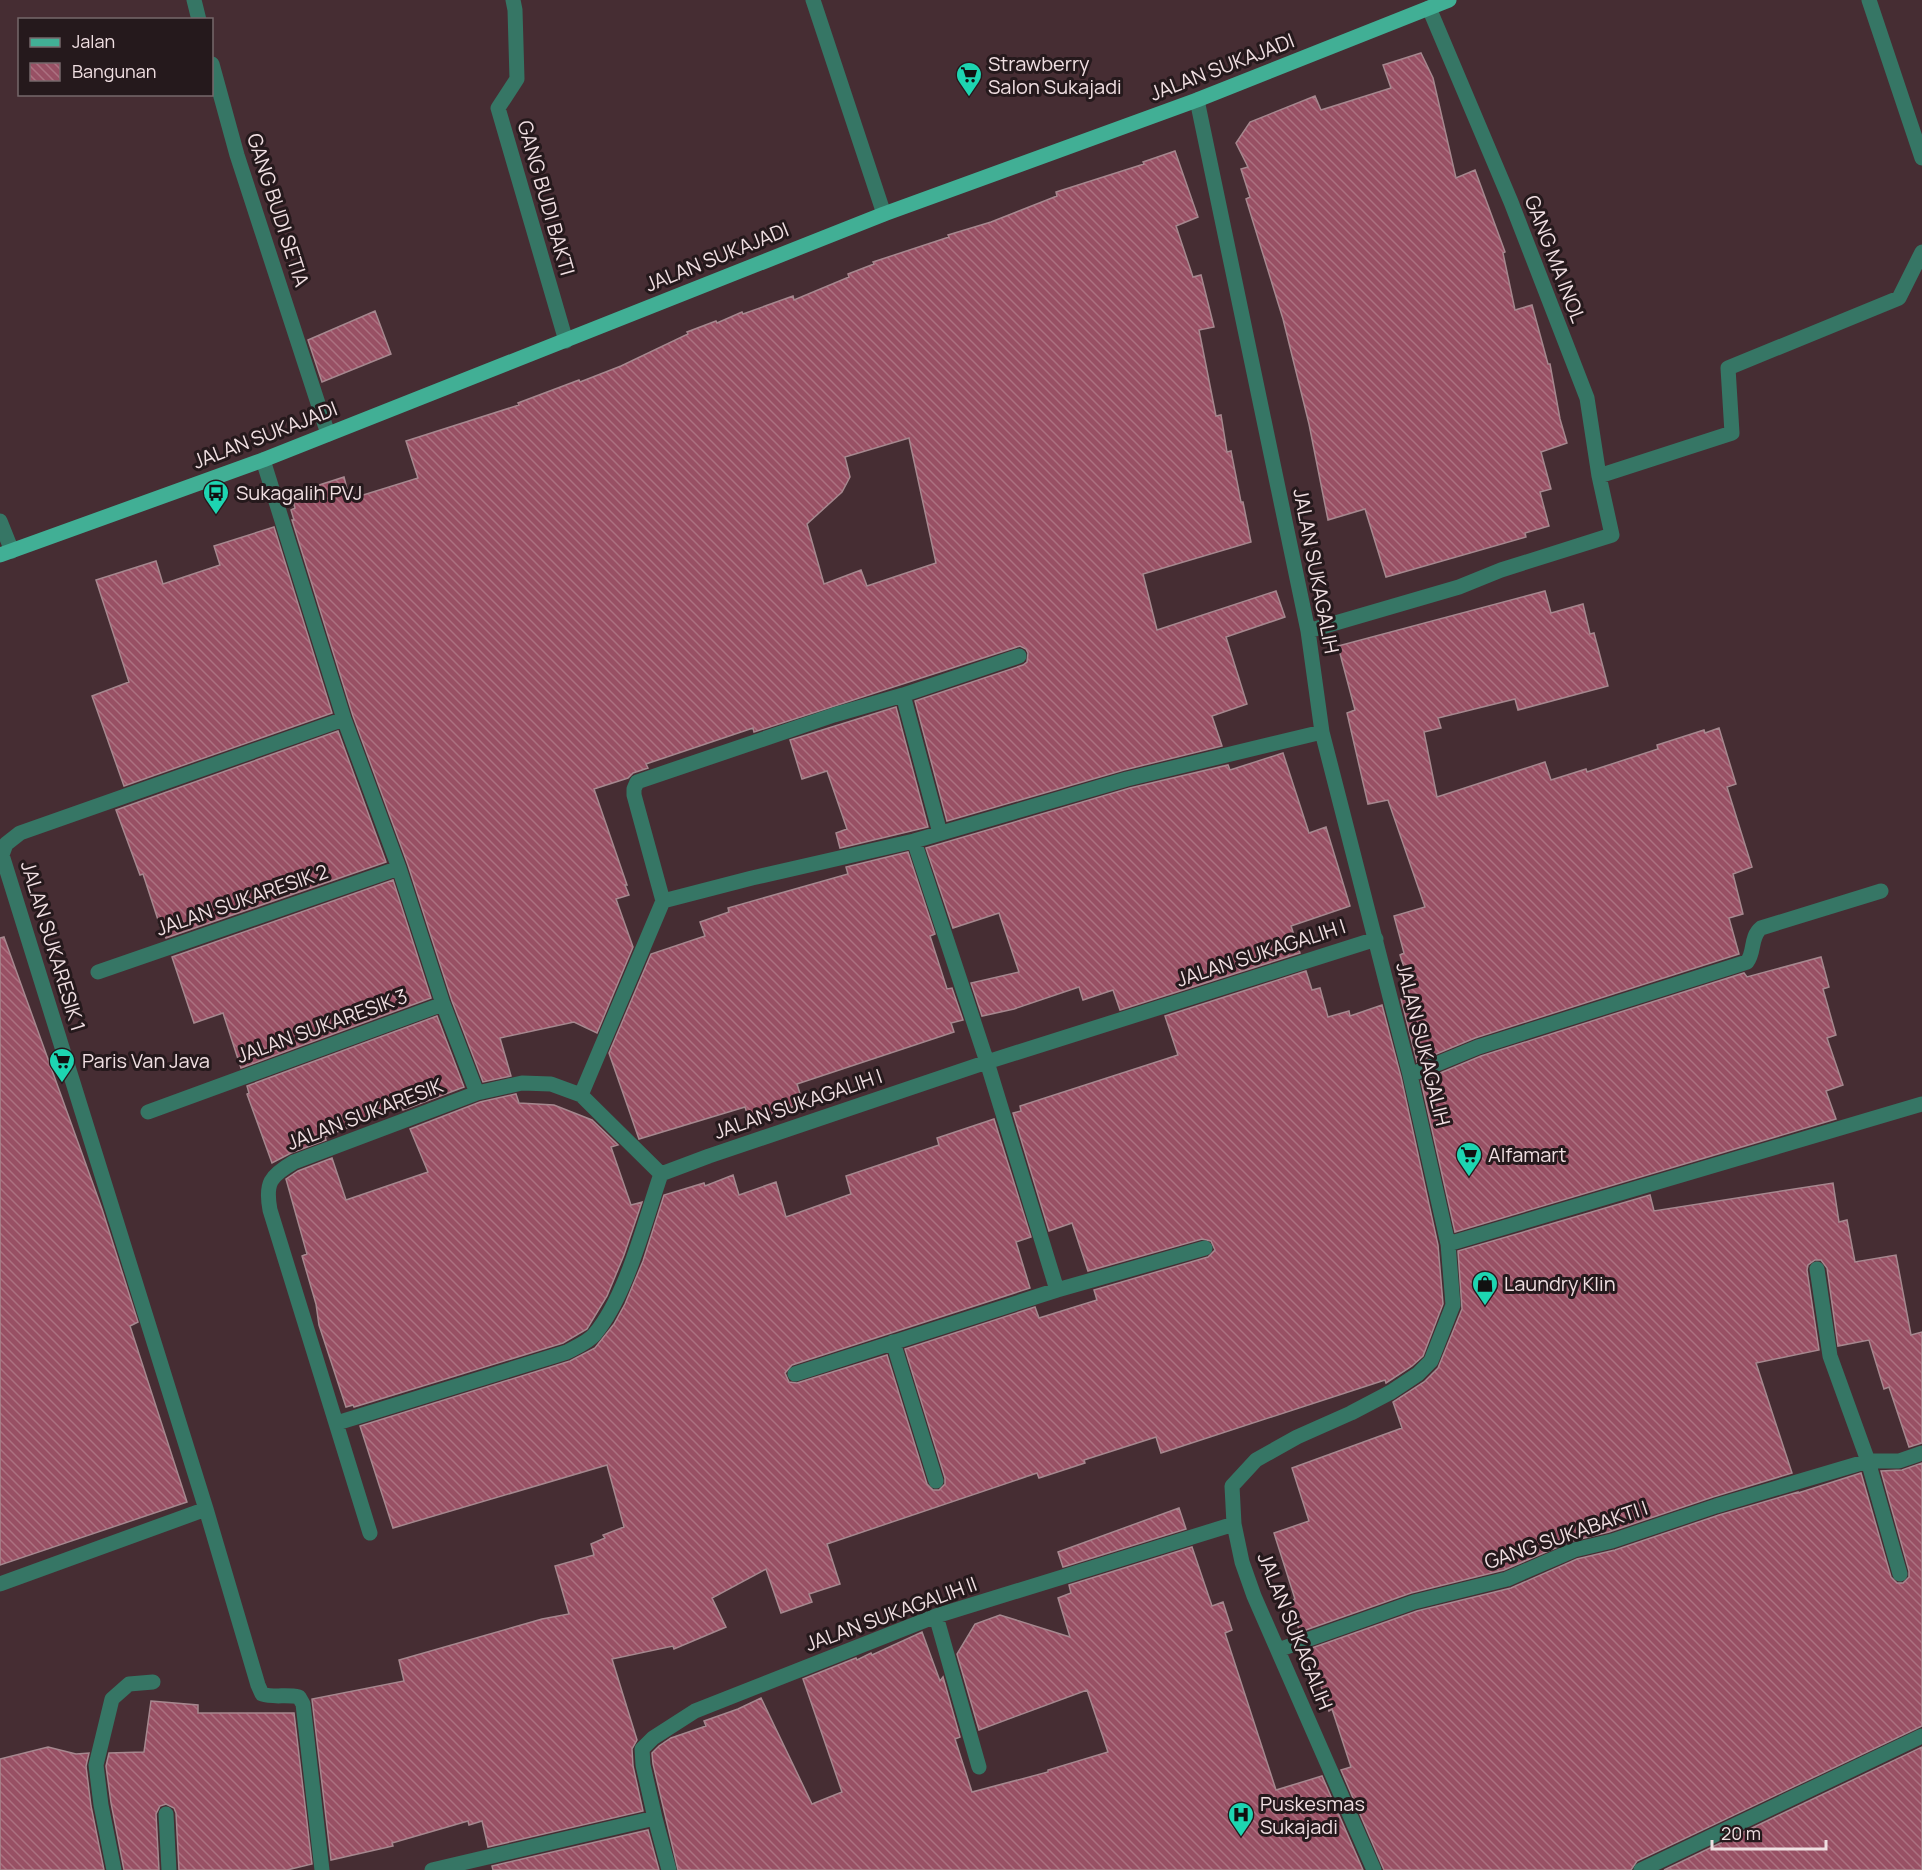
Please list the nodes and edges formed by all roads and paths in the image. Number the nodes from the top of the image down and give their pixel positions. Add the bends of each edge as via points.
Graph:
1 (194, 0) edge
2 (513, 0) edge
3 (813, 0) edge
4 (1449, 0) edge
5 (1869, 0) edge
6 (1429, 8) junction
7 (198, 18) edge
8 (213, 68) edge
9 (1197, 100) junction
10 (1922, 158) edge
11 (884, 214) junction
12 (1922, 252) edge
13 (566, 340) junction
14 (328, 434) junction
15 (263, 459) junction
16 (1599, 476) junction
17 (0, 521) edge
18 (6, 553) edge
19 (1308, 631) junction
20 (1019, 656) dead end
21 (903, 694) junction
22 (344, 719) junction
23 (1322, 732) junction
24 (940, 833) junction
25 (914, 841) junction
26 (399, 868) junction
27 (1881, 891) dead end
28 (663, 900) junction
29 (1376, 939) junction
30 (98, 972) dead end
31 (443, 1004) junction
32 (987, 1062) junction
33 (1410, 1076) junction
34 (477, 1093) junction
35 (581, 1095) junction
36 (1922, 1104) edge
37 (148, 1112) dead end
38 (661, 1174) junction
39 (1448, 1244) junction
40 (1205, 1248) dead end
41 (1817, 1269) dead end
42 (1057, 1290) junction
43 (893, 1342) junction
44 (795, 1374) dead end
45 (337, 1423) junction
46 (1922, 1453) edge
47 (1868, 1461) junction
48 (936, 1481) dead end
49 (206, 1509) junction
50 (1233, 1524) junction
51 (370, 1533) dead end
52 (1900, 1574) dead end
53 (0, 1584) edge
54 (936, 1616) junction
55 (1278, 1650) junction
56 (153, 1682) dead end
57 (1922, 1736) edge
58 (979, 1767) dead end
59 (166, 1814) dead end
60 (655, 1818) junction
61 (114, 1870) edge
62 (169, 1870) edge
63 (322, 1870) edge
64 (432, 1870) edge
65 (669, 1870) edge
66 (1374, 1870) edge
67 (1641, 1870) edge

1 - 7 street
2 - 13 street, GANG BUDI BAKTI via 517,80 498,108
3 - 11 street
4 - 6 main road, JALAN SUKAJADI
5 - 10 street
6 - 9 main road, JALAN SUKAJADI
6 - 16 street, GANG MA INOL via 1511,202 1587,399
8 - 14 street, GANG BUDI SETIA via 237,155
9 - 11 main road, JALAN SUKAJADI
9 - 19 street, JALAN SUKAGALIH
11 - 13 main road, JALAN SUKAJADI
12 - 16 street via 1899,298 1728,368 1732,433
13 - 14 main road, JALAN SUKAJADI
14 - 15 main road, JALAN SUKAJADI
15 - 18 main road, JALAN SUKAJADI
15 - 22 street
16 - 19 street, GANG MA INOL via 1612,535 1459,587
17 - 18 street
19 - 23 street, JALAN SUKAGALIH
20 - 21 street
21 - 24 street
21 - 28 street via 638,782 634,795
22 - 26 street
22 - 49 street, JALAN SUKARESIK 1 via 20,833 6,844 2,855
23 - 24 street via 1127,779
23 - 29 street, JALAN SUKAGALIH
24 - 25 street
25 - 28 street
25 - 32 street
26 - 30 street, JALAN SUKARESIK 2
26 - 31 street
27 - 33 street via 1761,928 1754,935 1747,962 1478,1047
28 - 35 street
29 - 32 street, JALAN SUKAGALIH I
29 - 33 street, JALAN SUKAGALIH
31 - 34 street
31 - 37 street, JALAN SUKARESIK 3
32 - 38 street, JALAN SUKAGALIH I
32 - 42 street
33 - 39 street, JALAN SUKAGALIH
34 - 35 street, JALAN SUKARESIK via 522,1083 551,1084
34 - 45 street, JALAN SUKARESIK via 294,1162 279,1170 266,1192
35 - 38 street, JALAN SUKARESIK
36 - 39 street
38 - 45 street via 621,1290 593,1337 567,1352
39 - 50 street, JALAN SUKAGALIH via 1453,1305 1431,1361 1391,1392 1256,1460 1232,1486
40 - 42 street
41 - 47 street via 1830,1356
42 - 43 street
43 - 44 street
43 - 48 street
45 - 51 street, JALAN SUKARESIK
46 - 47 street, GANG SUKABAKTI I via 1899,1461
47 - 52 street
47 - 55 street, GANG SUKABAKTI I via 1574,1550 1507,1579 1414,1602
49 - 53 street
49 - 63 street via 262,1694 287,1694 299,1697 303,1704
50 - 54 street, JALAN SUKAGALIH II
50 - 55 street, JALAN SUKAGALIH via 1254,1596
54 - 58 street
54 - 60 street, JALAN SUKAGALIH II via 695,1711 653,1738 642,1749
55 - 66 street, JALAN SUKAGALIH
56 - 61 street via 129,1684 112,1700 96,1766
57 - 67 street
59 - 62 street
60 - 64 street
60 - 65 street

